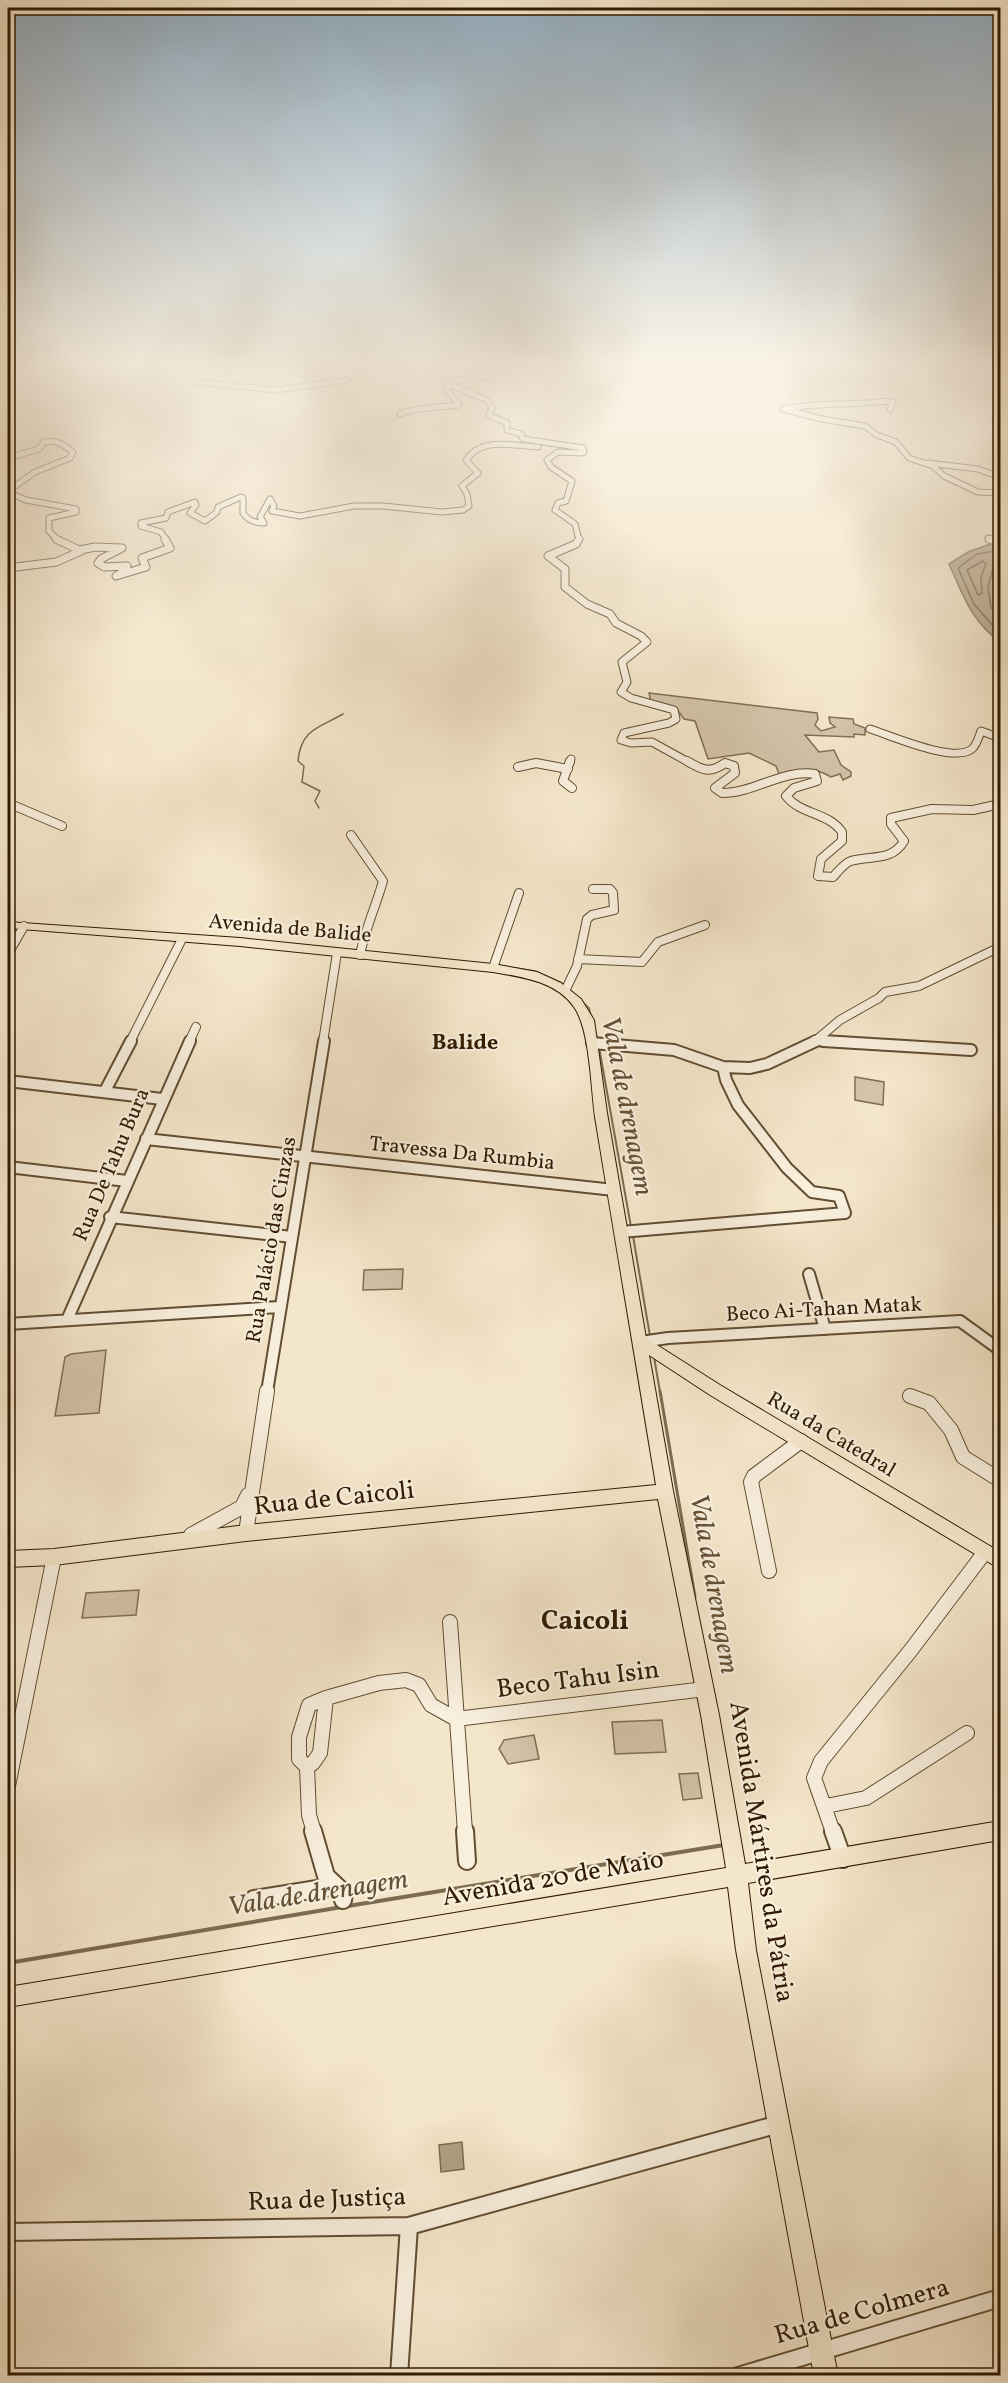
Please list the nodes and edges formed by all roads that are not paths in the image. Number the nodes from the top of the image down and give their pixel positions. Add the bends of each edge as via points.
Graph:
1 (33, 473) edge
2 (478, 473) edge
3 (560, 473) edge
4 (941, 473) edge
5 (1000, 494) edge
6 (989, 539) dead end
7 (1000, 542) edge
8 (80, 550) junction
9 (8, 568) edge
10 (870, 729) dead end
11 (1000, 738) edge
12 (572, 759) dead end
13 (518, 767) dead end
14 (568, 770) junction
15 (572, 788) dead end
16 (8, 803) edge
17 (1000, 804) edge
18 (62, 826) dead end
19 (351, 836) dead end
20 (593, 889) dead end
21 (519, 893) dead end
22 (8, 925) edge
23 (705, 925) dead end
24 (24, 926) junction
25 (182, 939) junction
26 (1000, 947) edge
27 (337, 953) junction
28 (361, 953) junction
29 (8, 954) edge
30 (578, 959) junction
31 (495, 964) junction
32 (568, 987) junction
33 (196, 1027) dead end
34 (815, 1040) junction
35 (599, 1044) junction
36 (970, 1050) dead end
37 (723, 1067) junction
38 (8, 1081) edge
39 (105, 1091) junction
40 (162, 1099) junction
41 (146, 1139) junction
42 (306, 1157) junction
43 (8, 1167) edge
44 (127, 1181) junction
45 (614, 1190) junction
46 (110, 1217) junction
47 (621, 1232) junction
48 (292, 1237) junction
49 (809, 1274) dead end
50 (279, 1307) junction
51 (67, 1320) junction
52 (8, 1324) edge
53 (825, 1329) junction
54 (641, 1342) junction
55 (1000, 1350) edge
56 (910, 1396) dead end
57 (801, 1441) junction
58 (1000, 1480) edge
59 (250, 1491) junction
60 (665, 1491) junction
61 (246, 1533) junction
62 (174, 1542) junction
63 (985, 1552) junction
64 (54, 1557) junction
65 (8, 1559) edge
66 (1000, 1561) edge
67 (769, 1571) dead end
68 (450, 1622) dead end
69 (705, 1689) junction
70 (326, 1697) junction
71 (456, 1719) junction
72 (967, 1734) dead end
73 (307, 1767) junction
74 (8, 1786) edge
75 (826, 1806) junction
76 (1000, 1830) edge
77 (843, 1858) junction
78 (467, 1861) dead end
79 (737, 1875) junction
80 (254, 1899) dead end
81 (8, 1997) edge
82 (779, 2124) junction
83 (409, 2226) junction
84 (8, 2232) edge
85 (1000, 2298) edge
86 (821, 2351) junction
87 (399, 2376) edge
88 (738, 2376) edge
89 (826, 2376) edge

1 - 8 street via 18,482 10,493 76,508 76,512 49,518 48,522 55,540
2 - 8 street via 462,486 469,506 463,511 356,506 289,517 272,512 270,499 260,517 264,523 260,524 242,514 241,497 218,507 206,521 190,513 195,502 168,512 166,518 141,523 161,532 170,548 142,558 147,567 126,574 116,576 127,566 99,564 122,548
3 - 17 street via 572,481 566,501 558,503 555,510 573,522 579,540 548,556 564,567 565,586 646,642 622,662 627,682 621,692 674,710 676,719 669,723 624,733 621,740 652,742 705,771 716,770 725,763 734,766 732,777 715,788 724,795 794,772 815,774 817,781 794,788 786,795 792,803 834,822 843,832 842,841 821,859 817,873 824,878 833,877 848,861 879,857 903,846 891,818 932,808 973,810
4 - 5 street via 973,490
6 - 7 street
8 - 9 street via 72,557
10 - 11 street via 954,755 974,748 981,732
12 - 14 street
13 - 14 street via 536,763
14 - 15 street via 563,781
16 - 18 street
19 - 28 street via 383,881
20 - 30 street via 610,889 614,910 587,919
21 - 31 street
22 - 24 main road, Avenida de Balide
23 - 30 street via 658,942 642,962
24 - 25 main road, Avenida de Balide
24 - 29 street
25 - 27 main road, Avenida de Balide
25 - 39 street
26 - 34 street via 919,986 885,992
27 - 28 main road, Avenida de Balide
27 - 42 street, Rua Palácio das Cinzas
28 - 31 main road, Avenida de Balide
30 - 32 street
31 - 32 main road, Avenida de Balide
32 - 35 main road, Avenida Mártires da Pátria
33 - 40 street, Rua De Tahu Bura
34 - 36 street
34 - 37 street via 767,1064
35 - 37 street via 674,1050
35 - 45 main road, Avenida Mártires da Pátria
37 - 47 street via 738,1105 787,1168 803,1186 839,1197 845,1213
38 - 39 street
39 - 40 street
40 - 41 street, Rua De Tahu Bura
41 - 42 street, Travessa Da Rumbia
41 - 44 street, Rua De Tahu Bura
42 - 45 street, Travessa Da Rumbia
42 - 48 street, Rua Palácio das Cinzas
43 - 44 street
44 - 46 street, Rua De Tahu Bura
45 - 47 main road, Avenida Mártires da Pátria
46 - 48 street
46 - 51 street, Rua De Tahu Bura
47 - 54 main road, Avenida Mártires da Pátria
48 - 50 street, Rua Palácio das Cinzas
49 - 53 street
50 - 51 street
50 - 59 street, Rua Palácio das Cinzas
51 - 52 street
53 - 54 street, Beco Ai-Tahan Matak
53 - 55 street, Beco Ai-Tahan Matak via 960,1321
54 - 57 main road, Rua da Catedral
54 - 60 main road, Avenida Mártires da Pátria
56 - 58 street via 930,1403 951,1430 963,1457
57 - 63 main road, Rua da Catedral
57 - 67 street via 751,1482
59 - 61 street, Rua Palácio das Cinzas
59 - 62 street via 242,1507 202,1531
60 - 61 main road, Rua de Caicoli
60 - 69 main road, Avenida Mártires da Pátria
61 - 62 main road, Rua de Caicoli
62 - 64 main road, Rua de Caicoli
63 - 66 main road, Rua da Catedral
63 - 75 street via 821,1761 814,1778
64 - 65 main road, Rua de Caicoli
64 - 74 street
68 - 71 street
69 - 71 street, Beco Tahu Isin
69 - 79 main road, Avenida Mártires da Pátria
70 - 71 street via 347,1689 413,1681 423,1688 429,1703
70 - 73 street via 321,1753
70 - 73 street via 309,1705 303,1723 298,1759
71 - 78 street
72 - 75 street via 866,1798
73 - 80 street via 309,1815 326,1876 340,1893
75 - 77 street
76 - 77 main road, Avenida 20 de Maio
77 - 79 main road, Avenida 20 de Maio
79 - 81 main road, Avenida 20 de Maio
79 - 82 main road, Avenida Mártires da Pátria via 746,1950
82 - 83 street, Rua de Justiça
82 - 86 main road, Avenida Mártires da Pátria
83 - 84 street, Rua de Justiça
83 - 87 street
85 - 86 street, Rua de Colmera
86 - 88 street, Rua de Colmera
86 - 89 main road, Avenida Mártires da Pátria

